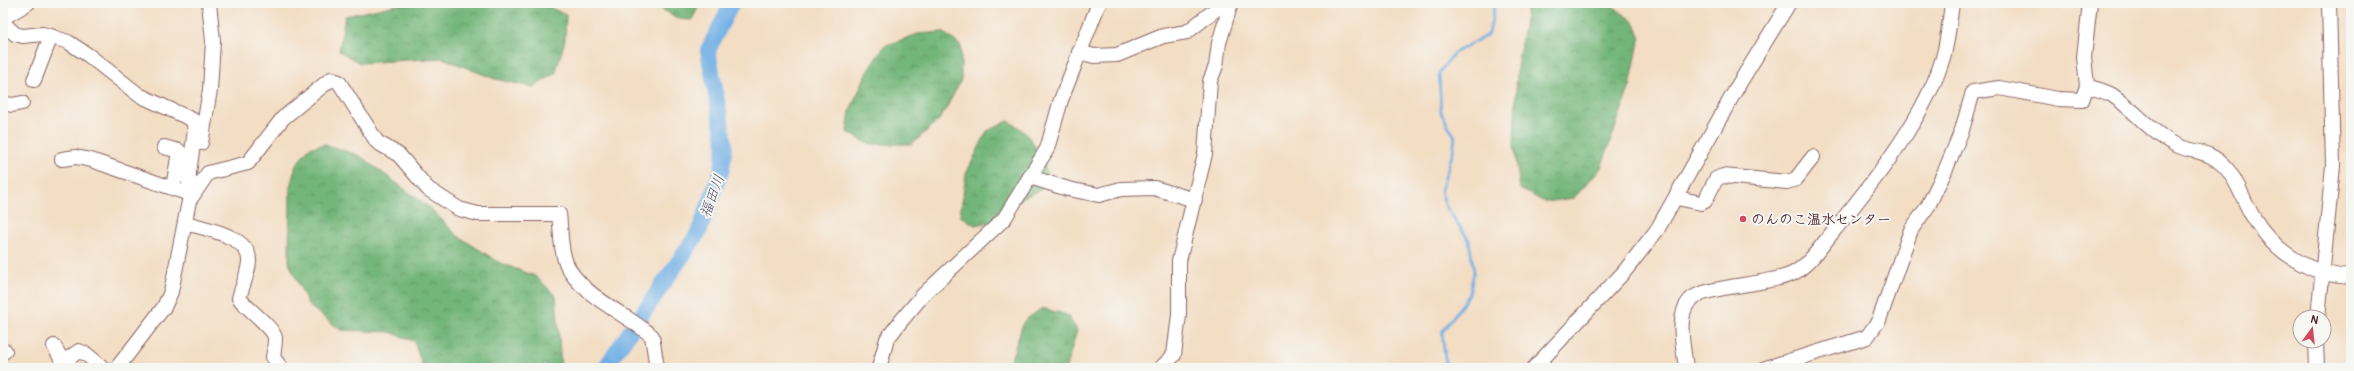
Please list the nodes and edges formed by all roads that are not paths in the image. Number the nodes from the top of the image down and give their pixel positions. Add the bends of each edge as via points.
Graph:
1 (28, 3) edge
2 (209, 3) edge
3 (1098, 3) edge
4 (1224, 3) edge
5 (1231, 3) edge
6 (1789, 3) edge
7 (1952, 3) edge
8 (2090, 3) edge
9 (2329, 3) edge
10 (3, 18) edge
11 (3, 23) edge
12 (51, 36) junction
13 (1079, 52) junction
14 (34, 80) dead end
15 (2087, 86) junction
16 (3, 103) edge
17 (22, 103) dead end
18 (164, 147) dead end
19 (1812, 157) dead end
20 (62, 159) dead end
21 (1030, 176) junction
22 (173, 188) junction
23 (193, 190) junction
24 (1677, 198) junction
25 (1195, 200) junction
26 (186, 223) junction
27 (2324, 272) junction
28 (2351, 277) edge
29 (2319, 309) edge
30 (54, 346) dead end
31 (2316, 349) edge
32 (103, 368) edge
33 (117, 368) edge
34 (281, 368) edge
35 (657, 368) edge
36 (878, 368) edge
37 (1161, 368) edge
38 (1534, 368) edge
39 (1686, 368) edge
40 (1766, 368) edge
41 (2317, 368) edge

1 - 10 street
2 - 23 street via 213,41 210,83
3 - 13 street
4 - 13 street via 1187,32 1163,36 1118,55 1094,56
5 - 25 street via 1210,81 1205,154
6 - 24 street via 1739,84
7 - 39 street via 1944,54 1934,79 1914,121 1861,196 1805,264 1793,273 1768,282 1710,290 1690,301 1682,325
8 - 15 street via 2084,57
9 - 27 street via 2333,166
11 - 12 street via 15,34
12 - 14 street
12 - 23 street via 68,42 88,55 139,95 193,120 196,130 188,180
13 - 21 street via 1061,100 1048,148
15 - 27 street via 2111,94 2131,109 2146,126 2175,145 2208,153 2226,168 2252,216 2270,241 2290,258
15 - 40 street via 2082,100 2058,99 1999,88 1973,92 1962,130 1945,171 1928,206 1910,230 1879,320 1867,337
16 - 17 street
18 - 22 street via 179,151
19 - 24 street via 1796,179 1787,182 1723,176 1716,179 1705,201 1701,203
20 - 22 street via 76,157 91,160
21 - 25 street via 1068,189 1099,195 1121,189 1154,188
21 - 36 street via 1004,219 923,295 901,320 887,339
22 - 23 street
23 - 26 street
23 - 35 street via 208,173 248,163 283,118 331,79 339,82 377,142 398,155 428,189 459,209 478,214 559,214 566,262 576,278 598,299 652,336
24 - 38 street via 1639,255
25 - 37 street via 1179,261 1179,314 1174,356
26 - 33 street via 171,292 164,307
26 - 34 street via 234,239 245,247 249,262 239,298 246,308 268,325 275,336 273,357
27 - 28 street
27 - 29 street
30 - 32 street via 63,362 79,351
31 - 41 street

